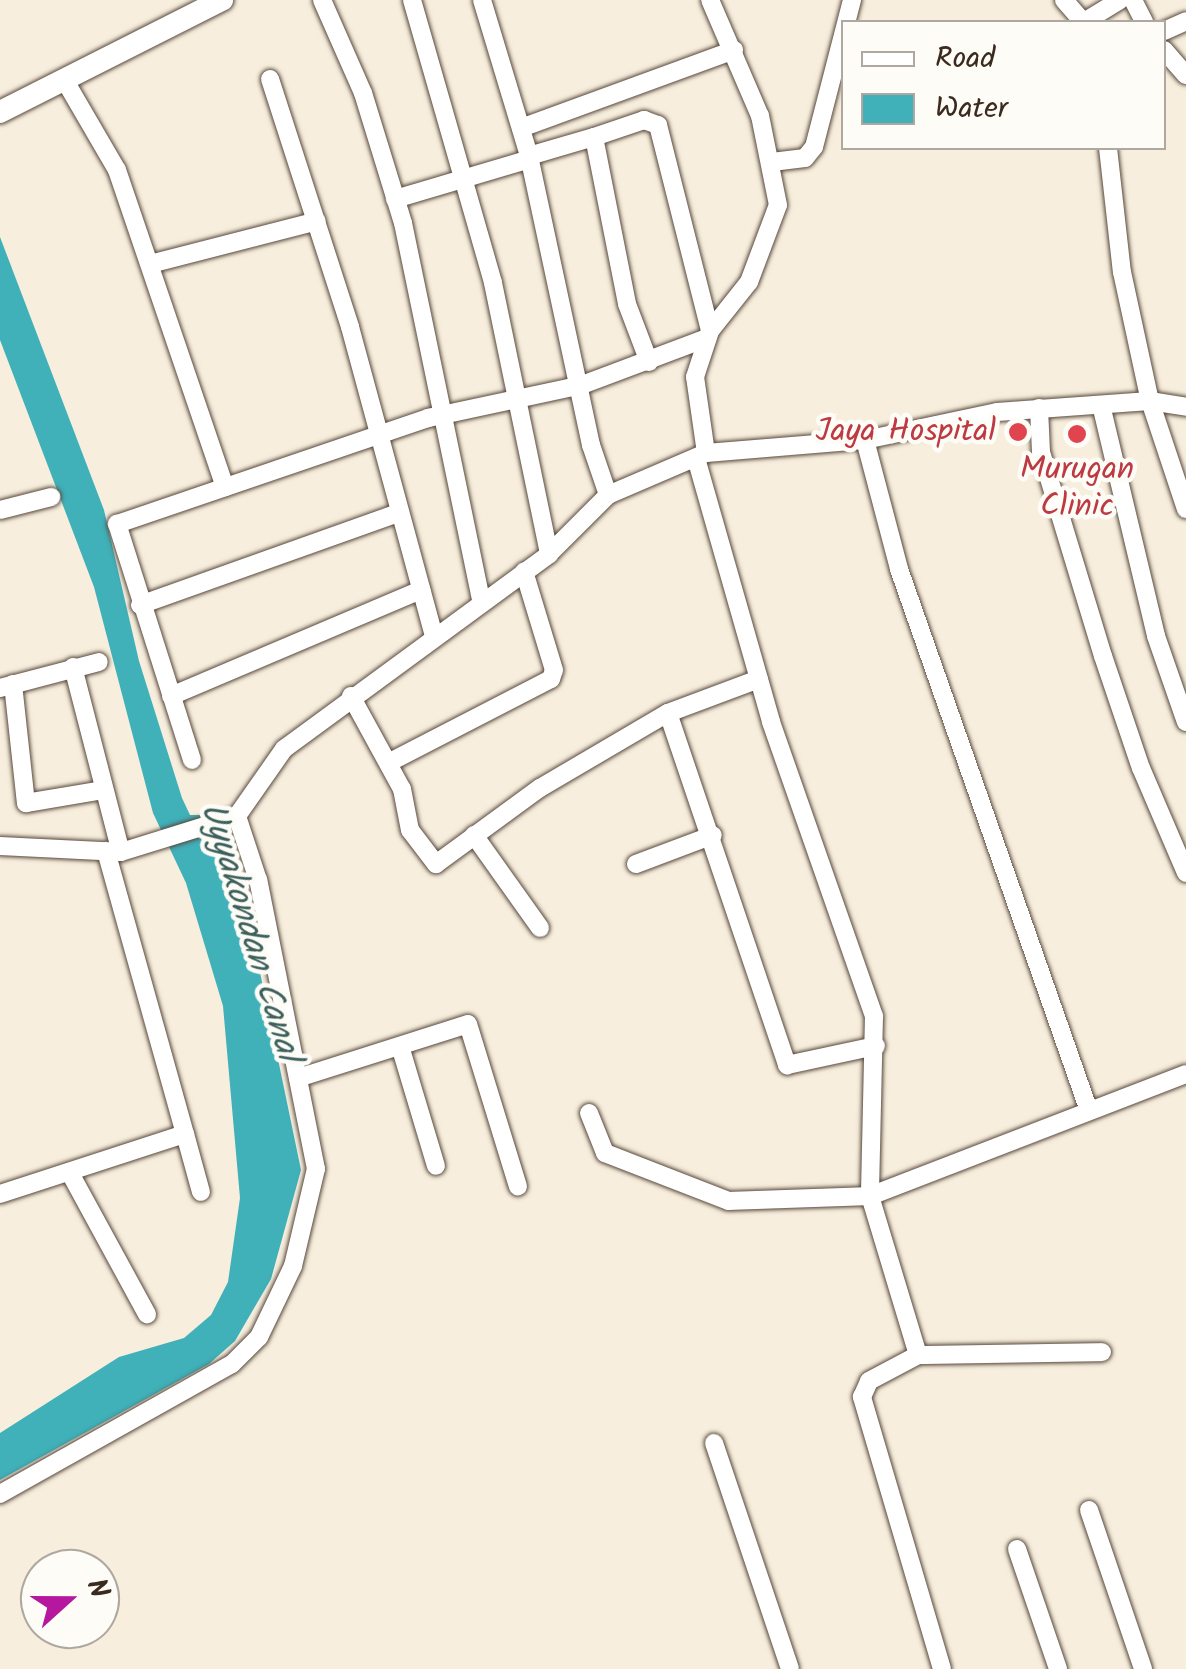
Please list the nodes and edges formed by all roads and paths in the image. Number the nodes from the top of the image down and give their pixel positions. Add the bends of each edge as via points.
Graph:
1 (222, 0) edge
2 (322, 0) edge
3 (412, 0) edge
4 (482, 0) edge
5 (710, 0) edge
6 (1064, 0) edge
7 (1120, 0) edge
8 (1082, 20) edge
9 (1087, 20) edge
10 (841, 43) edge
11 (734, 50) junction
12 (1166, 52) edge
13 (1186, 74) edge
14 (64, 79) junction
15 (270, 80) dead end
16 (0, 112) edge
17 (521, 128) junction
18 (594, 138) junction
19 (1108, 150) edge
20 (529, 157) junction
21 (772, 162) junction
22 (466, 178) junction
23 (395, 200) junction
24 (317, 221) junction
25 (150, 264) junction
26 (709, 335) junction
27 (650, 362) junction
28 (582, 384) junction
29 (517, 399) junction
30 (1150, 401) junction
31 (1186, 407) edge
32 (1039, 408) junction
33 (1102, 409) junction
34 (445, 413) junction
35 (377, 435) junction
36 (865, 440) junction
37 (701, 456) junction
38 (225, 487) junction
39 (608, 494) junction
40 (50, 497) dead end
41 (0, 510) edge
42 (1186, 510) edge
43 (398, 512) junction
44 (549, 554) junction
45 (524, 571) junction
46 (421, 590) junction
47 (481, 601) junction
48 (140, 605) junction
49 (433, 633) junction
50 (98, 662) dead end
51 (72, 667) junction
52 (758, 679) junction
53 (7, 686) edge
54 (171, 696) junction
55 (352, 696) junction
56 (668, 714) junction
57 (1186, 722) edge
58 (192, 760) dead end
59 (390, 762) junction
60 (104, 790) junction
61 (237, 816) junction
62 (474, 835) junction
63 (713, 835) junction
64 (0, 846) edge
65 (113, 852) junction
66 (636, 864) dead end
67 (1186, 873) edge
68 (540, 928) dead end
69 (400, 1046) junction
70 (876, 1046) junction
71 (1186, 1074) edge
72 (298, 1078) junction
73 (1089, 1111) junction
74 (588, 1113) dead end
75 (184, 1134) junction
76 (436, 1166) dead end
77 (70, 1173) junction
78 (518, 1187) dead end
79 (201, 1192) dead end
80 (0, 1194) edge
81 (870, 1196) junction
82 (147, 1314) dead end
83 (1102, 1352) dead end
84 (918, 1355) junction
85 (714, 1443) dead end
86 (0, 1494) edge
87 (1088, 1510) dead end
88 (1017, 1549) dead end
89 (790, 1669) edge
90 (942, 1669) edge
91 (1058, 1669) edge
92 (1144, 1669) edge

1 - 14 street
2 - 23 street via 363,93
3 - 22 street
4 - 17 street
5 - 11 street
6 - 8 street
7 - 9 street
10 - 21 street via 814,147 805,158
11 - 17 street
11 - 21 street
12 - 13 street
14 - 16 street
14 - 25 street via 117,170
15 - 24 street
17 - 20 street
18 - 20 street
18 - 26 street via 644,120 658,126
18 - 27 street via 628,304
19 - 30 street via 1122,272
20 - 22 street
20 - 28 street
21 - 26 street via 778,205 750,282
22 - 23 street
22 - 29 street
23 - 34 street
24 - 25 street
24 - 35 street
25 - 38 street
26 - 27 street
26 - 37 street via 695,376
27 - 28 street
28 - 29 street
28 - 39 street via 591,445
29 - 34 street
29 - 44 street
30 - 31 street
30 - 33 street
30 - 42 street
32 - 33 street
32 - 36 street
32 - 67 street via 1041,452 1103,656 1140,768
33 - 57 street via 1156,636
34 - 35 street
34 - 47 street
35 - 38 street
35 - 43 street
36 - 37 street
36 - 73 street via 899,569
37 - 39 street
37 - 52 street
38 - 48 street via 117,524
39 - 44 street
40 - 41 street
43 - 46 street
43 - 48 street
44 - 45 street
45 - 47 street
45 - 59 street via 554,670 551,679
46 - 49 street
46 - 54 street
47 - 49 street
48 - 54 street
49 - 55 street
50 - 51 street
51 - 53 street
51 - 60 street
52 - 56 street
52 - 70 street via 868,997
53 - 60 street via 26,803
54 - 58 street
55 - 59 street
55 - 61 street via 284,749
56 - 62 street
56 - 63 street
59 - 62 street via 410,830 436,864
60 - 65 street
61 - 65 street
61 - 72 street via 258,880
62 - 68 street
63 - 66 street
63 - 70 street via 787,1065 791,1070
64 - 65 street
65 - 75 street
69 - 72 street
69 - 76 street
69 - 78 street via 468,1024
70 - 81 street
71 - 73 street
72 - 86 street via 316,1169 293,1266 259,1337 232,1364
73 - 81 street
74 - 81 street via 605,1153 729,1202
75 - 77 street
75 - 79 street
77 - 80 street
77 - 82 street
81 - 84 street
83 - 84 street
84 - 90 street via 870,1382 862,1414
85 - 89 street
87 - 92 street
88 - 91 street

